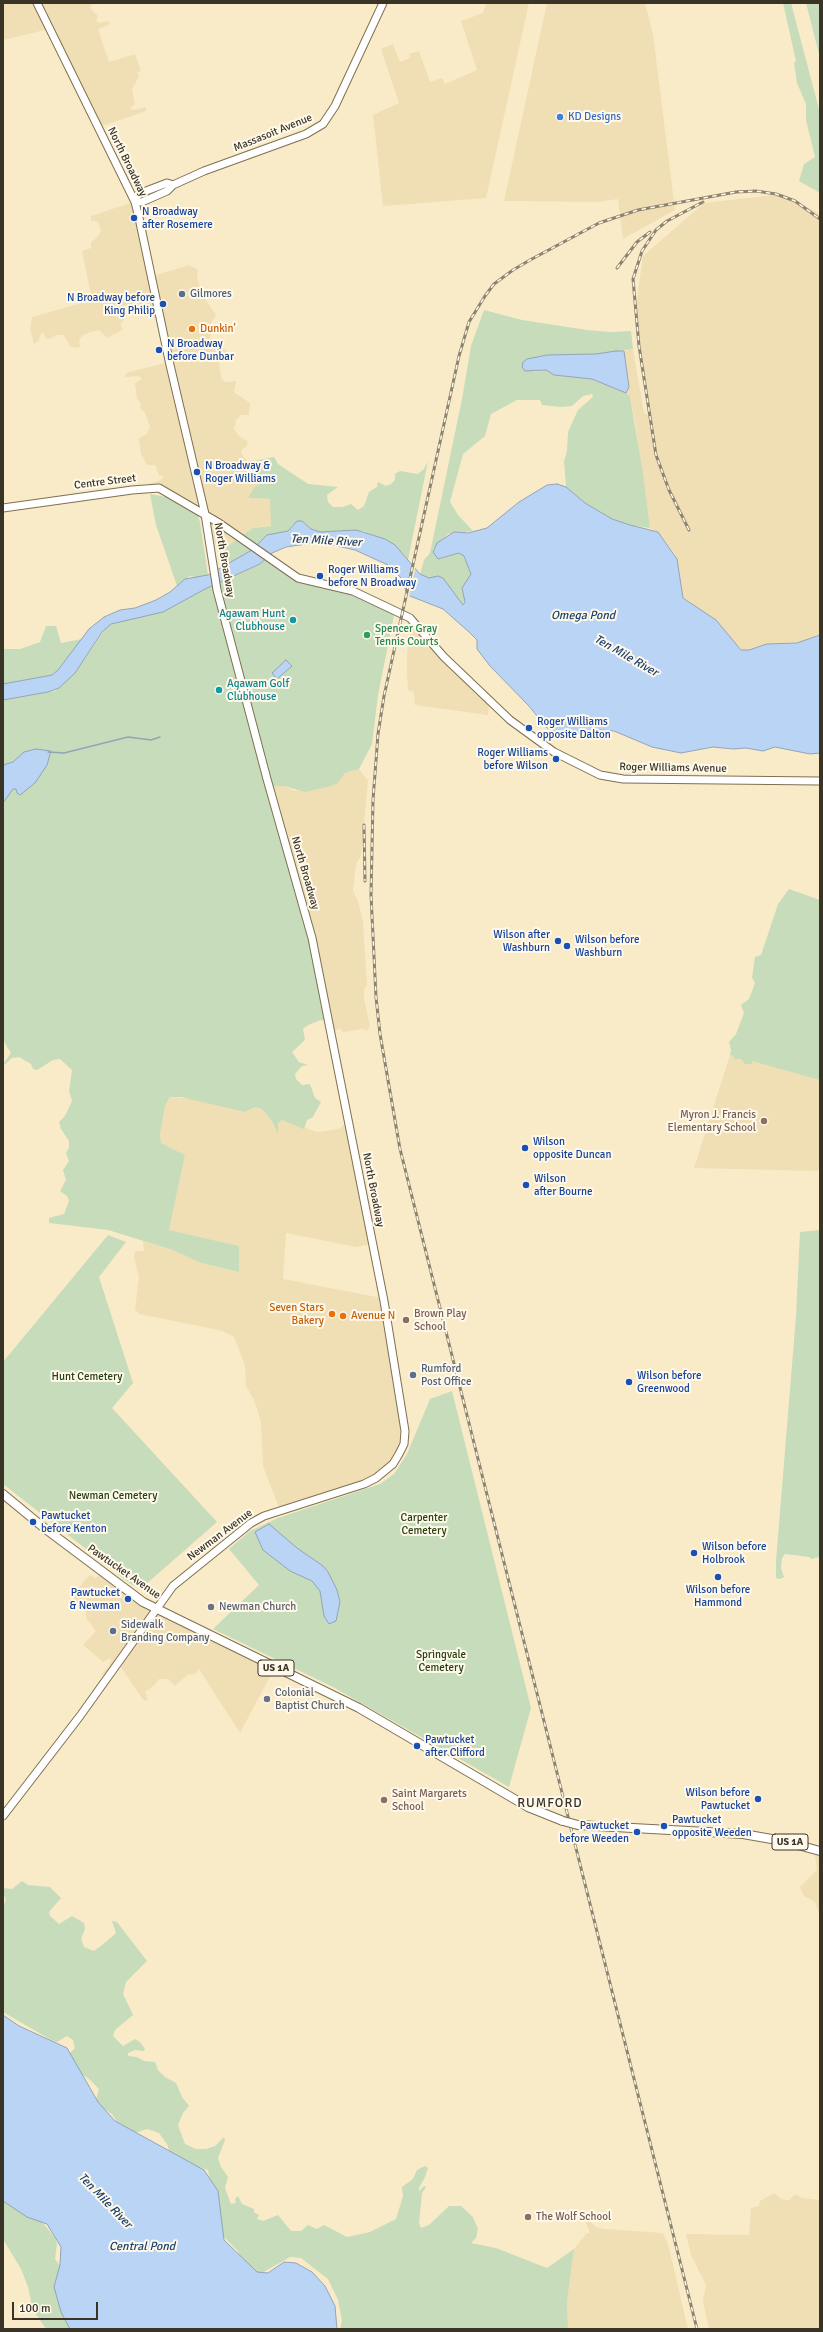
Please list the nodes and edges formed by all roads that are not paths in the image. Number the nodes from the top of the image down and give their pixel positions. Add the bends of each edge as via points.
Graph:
1 (37, 3) edge
2 (383, 3) edge
3 (135, 202) junction
4 (3, 508) edge
5 (205, 514) junction
6 (820, 781) edge
7 (384, 1301) joint
8 (3, 1494) edge
9 (158, 1609) junction
10 (3, 1816) edge
11 (820, 1851) edge

1 - 3 main road, North Broadway
2 - 3 main road, Massasoit Avenue via 333,110 321,126 172,185 167,191 142,202
3 - 5 main road, North Broadway
4 - 5 main road, Centre Street via 159,488
5 - 6 main road, Roger Williams Avenue via 298,578 353,591 410,618 444,657 504,715 554,752 600,775 623,779
5 - 7 main road, North Broadway via 217,590 253,719 266,779 311,937
7 - 9 main road, Newman Avenue via 405,1431 404,1444 393,1464 384,1473 364,1484 273,1512 251,1523 173,1586
8 - 9 main road, Pawtucket Avenue / US 1A via 129,1592
9 - 10 main road, Newman Avenue
9 - 11 main road, Pawtucket Avenue / US 1A, bridge via 363,1711 528,1807 563,1821 578,1825 749,1835

